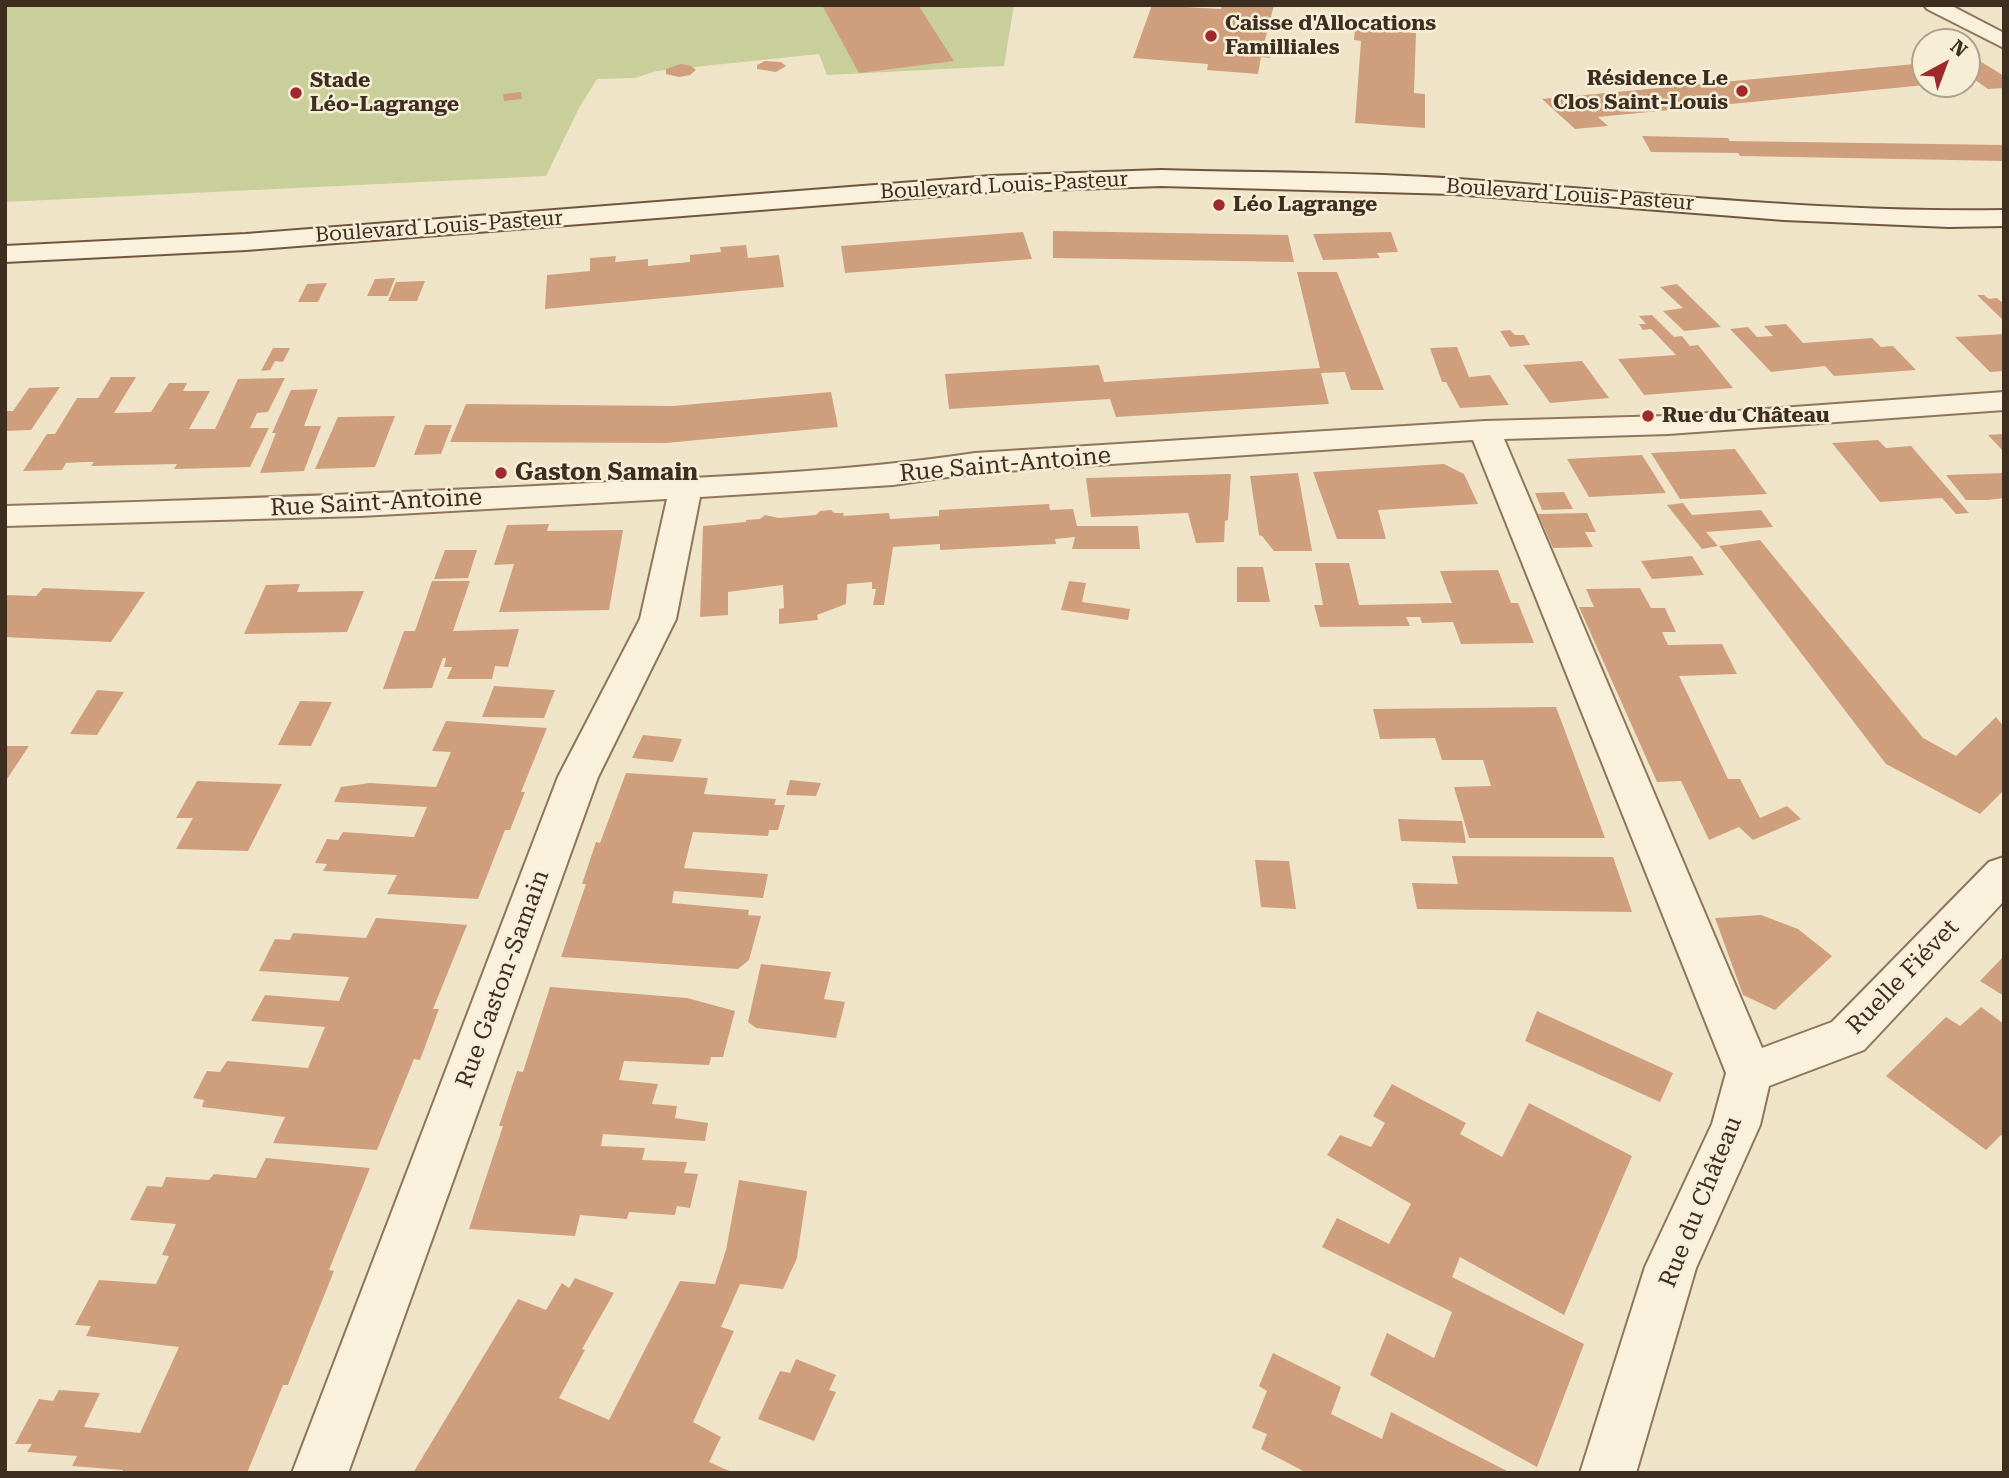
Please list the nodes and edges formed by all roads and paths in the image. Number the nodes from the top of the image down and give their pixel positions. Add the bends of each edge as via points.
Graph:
1 (1934, 5) edge
2 (1991, 15) dead end
3 (1962, 19) junction
4 (2004, 42) edge
5 (1784, 212) junction
6 (2004, 218) edge
7 (2004, 242) edge
8 (5, 254) edge
9 (2004, 401) edge
10 (1485, 430) junction
11 (687, 488) junction
12 (10, 521) edge
13 (2004, 873) edge
14 (1749, 1073) junction
15 (320, 1473) edge
16 (1608, 1473) edge

1 - 3 street
2 - 3 street
3 - 4 street
5 - 6 street, Boulevard Louis-Pasteur
5 - 7 street
5 - 8 street, Boulevard Louis-Pasteur via 1454,186 1161,178 977,185 246,242
9 - 10 street, Rue Saint-Antoine via 1668,425
10 - 11 street, Rue Saint-Antoine via 975,463 893,475
10 - 14 street
11 - 12 street, Rue Saint-Antoine
11 - 15 street, Rue Gaston-Samain via 658,619 578,777
13 - 14 street, Ruelle Fiévet via 1848,1036
14 - 16 street, Rue du Château via 1736,1125 1671,1267

